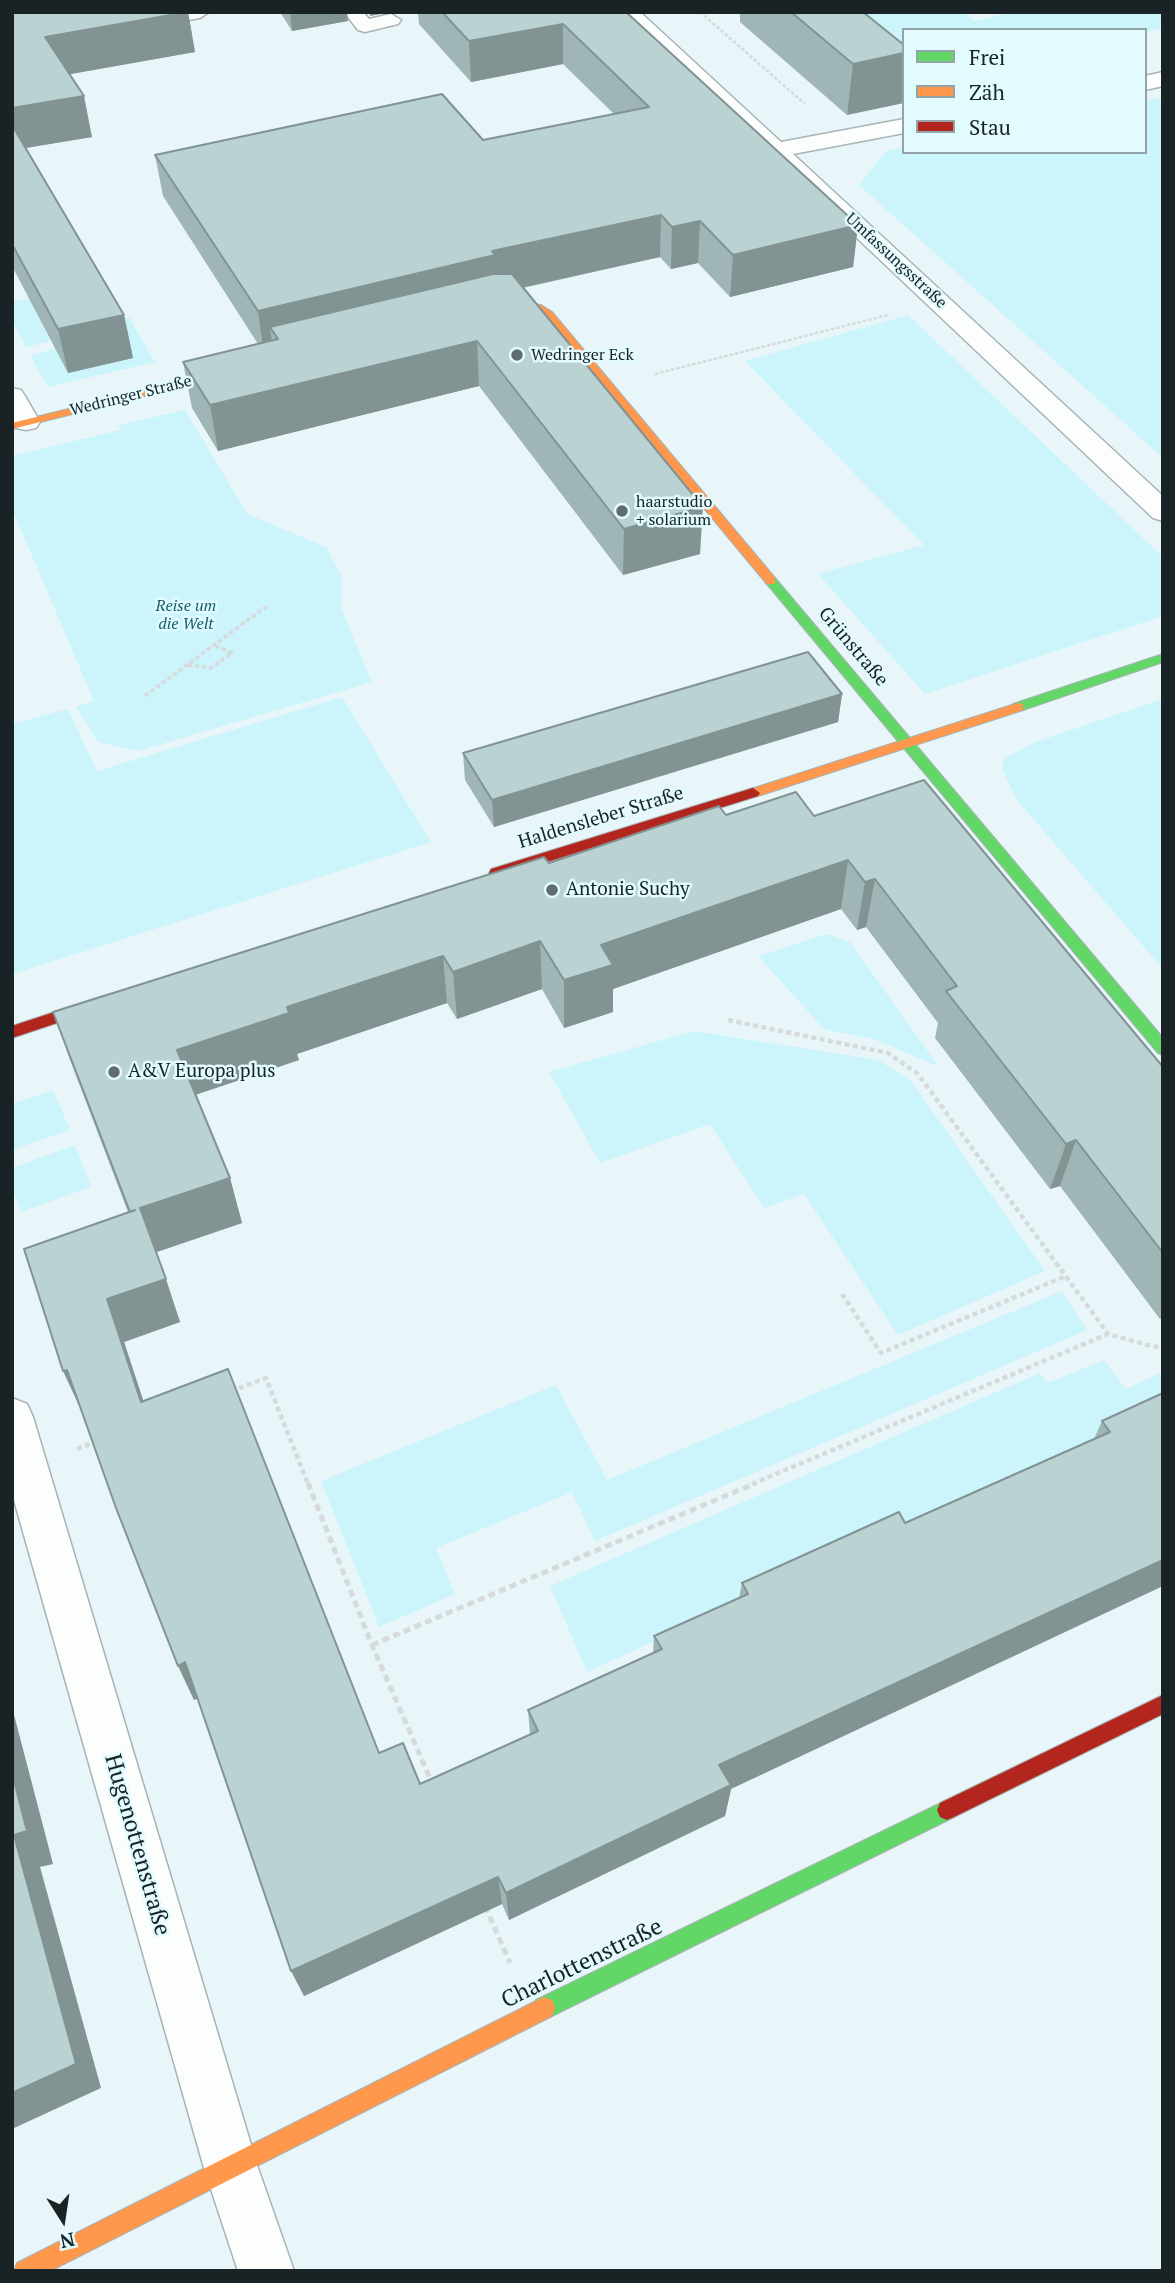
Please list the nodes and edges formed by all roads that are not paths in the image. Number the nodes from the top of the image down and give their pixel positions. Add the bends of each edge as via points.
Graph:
1 (200, 12) edge
2 (353, 12) edge
3 (628, 12) edge
4 (391, 20) dead end
5 (123, 24) edge
6 (902, 126) edge
7 (775, 150) junction
8 (468, 316) edge
9 (257, 366) edge
10 (12, 396) edge
11 (19, 424) edge
12 (1163, 512) edge
13 (1163, 658) edge
14 (906, 745) junction
15 (478, 879) edge
16 (120, 997) edge
17 (12, 1032) edge
18 (1163, 1049) edge
19 (12, 1417) edge
20 (1163, 1704) edge
21 (231, 2168) junction
22 (25, 2271) edge
23 (266, 2271) edge

1 - 5 lane
2 - 4 lane via 365,26
3 - 7 street, Umfassungsstraße
6 - 7 street
7 - 12 street, Umfassungsstraße
8 - 14 street, Grünstraße via 520,306 543,309
9 - 11 street, Wedringer Straße
10 - 11 street
13 - 14 street, Haldensleber Straße
14 - 15 street, Haldensleber Straße
14 - 18 street, Grünstraße
16 - 17 street
19 - 21 street, Hugenottenstraße
20 - 21 street, Charlottenstraße via 532,2014
21 - 22 street, Charlottenstraße
21 - 23 street, Hugenottenstraße

